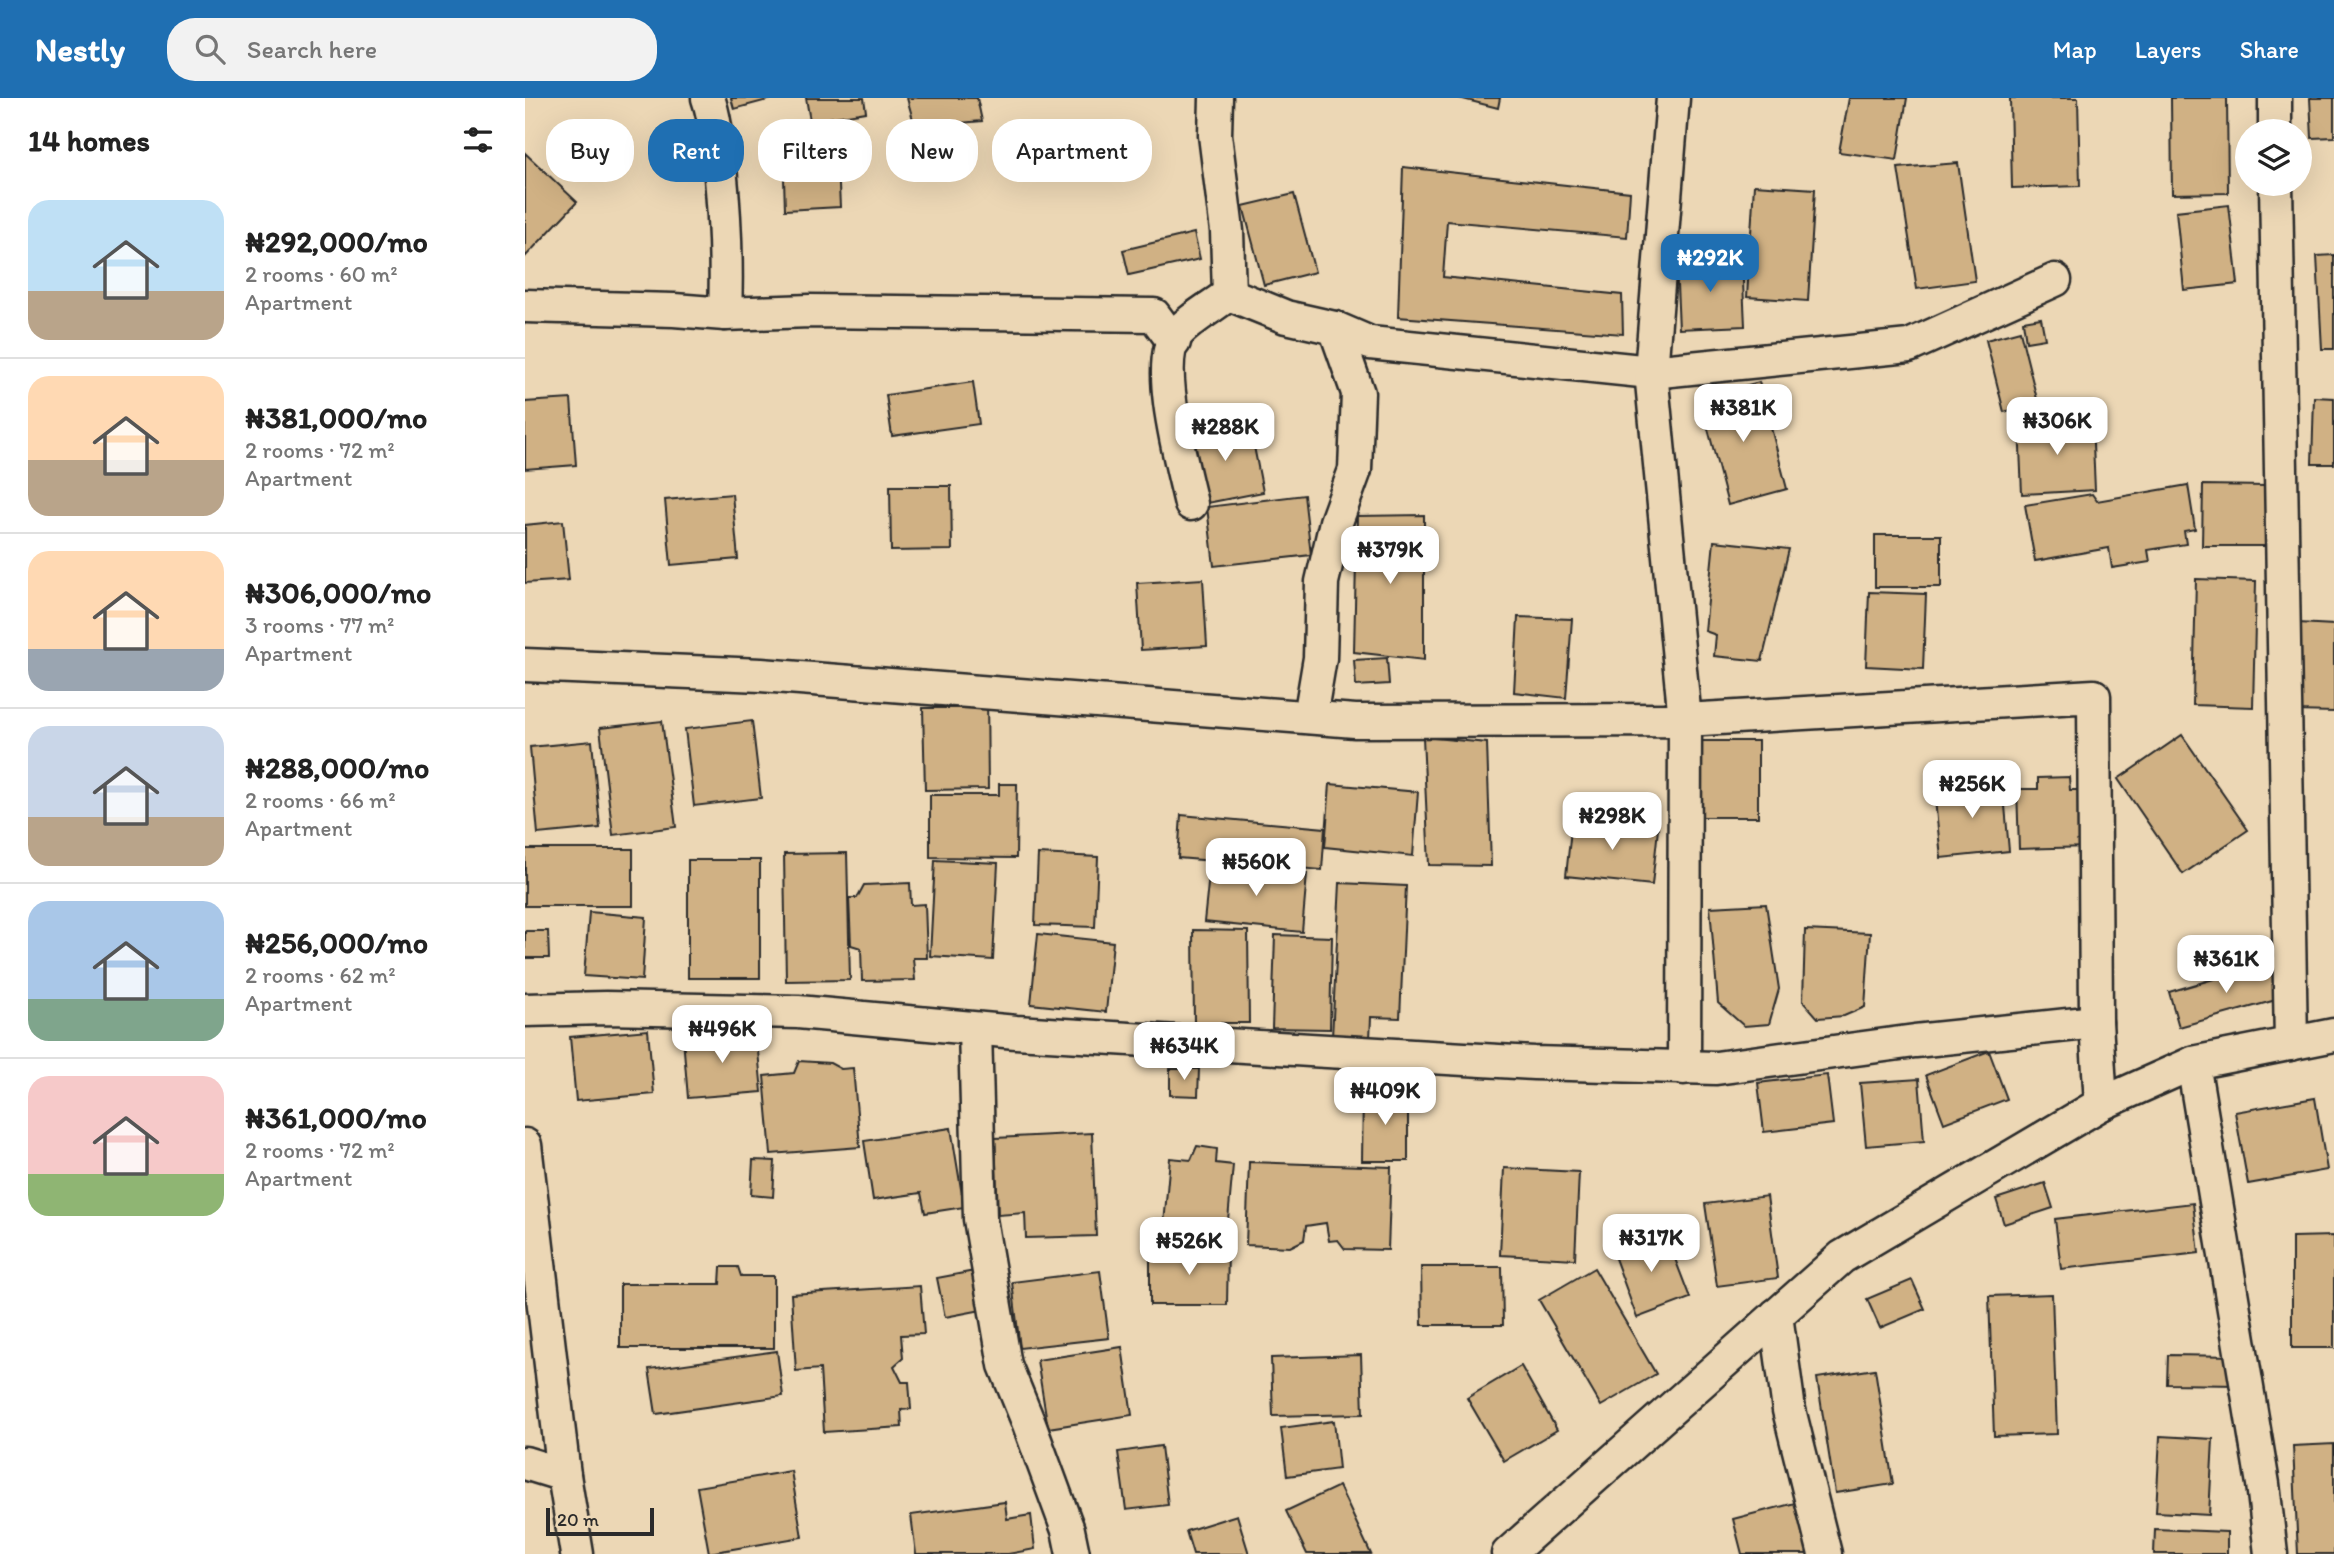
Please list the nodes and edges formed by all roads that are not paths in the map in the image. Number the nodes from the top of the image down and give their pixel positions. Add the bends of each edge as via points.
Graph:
1 (708, 98) edge
2 (1216, 98) edge
3 (1673, 98) edge
4 (2274, 98) edge
5 (2275, 119) edge
6 (2276, 196) edge
7 (2055, 281) dead end
8 (1229, 294) junction
9 (525, 306) edge
10 (725, 314) junction
11 (1335, 328) junction
12 (1174, 342) junction
13 (1651, 372) junction
14 (1191, 504) dead end
15 (525, 665) edge
16 (1310, 718) junction
17 (1685, 720) junction
18 (525, 1010) edge
19 (2097, 1022) junction
20 (975, 1029) junction
21 (2334, 1035) edge
22 (2291, 1044) junction
23 (2193, 1063) junction
24 (1684, 1068) junction
25 (2101, 1104) junction
26 (525, 1144) edge
27 (1776, 1315) junction
28 (525, 1463) edge
29 (564, 1475) junction
30 (576, 1554) edge
31 (1073, 1554) edge
32 (1507, 1554) edge
33 (1825, 1554) edge
34 (2271, 1554) edge

1 - 10 street via 715,116 724,206
2 - 8 street
3 - 13 street
4 - 5 street
6 - 22 street
7 - 13 street via 1909,346
8 - 11 street via 1286,317
8 - 12 street via 1176,334
9 - 10 street
10 - 12 street via 1154,315
11 - 13 street via 1370,342
11 - 16 street via 1358,393 1355,470 1336,522 1322,582 1320,659
12 - 14 street via 1168,359 1170,411
13 - 17 street
15 - 16 street via 761,675
16 - 17 street
17 - 19 street via 2094,696
17 - 24 street
18 - 20 street via 798,1013
19 - 24 street via 1716,1068
19 - 25 street
20 - 24 street via 1508,1062
20 - 31 street via 980,1219 1005,1365
21 - 22 street
22 - 23 street
23 - 25 street
23 - 34 street
25 - 27 street via 1842,1256
26 - 29 street
27 - 32 street
27 - 33 street via 1789,1410
28 - 29 street
29 - 30 street

